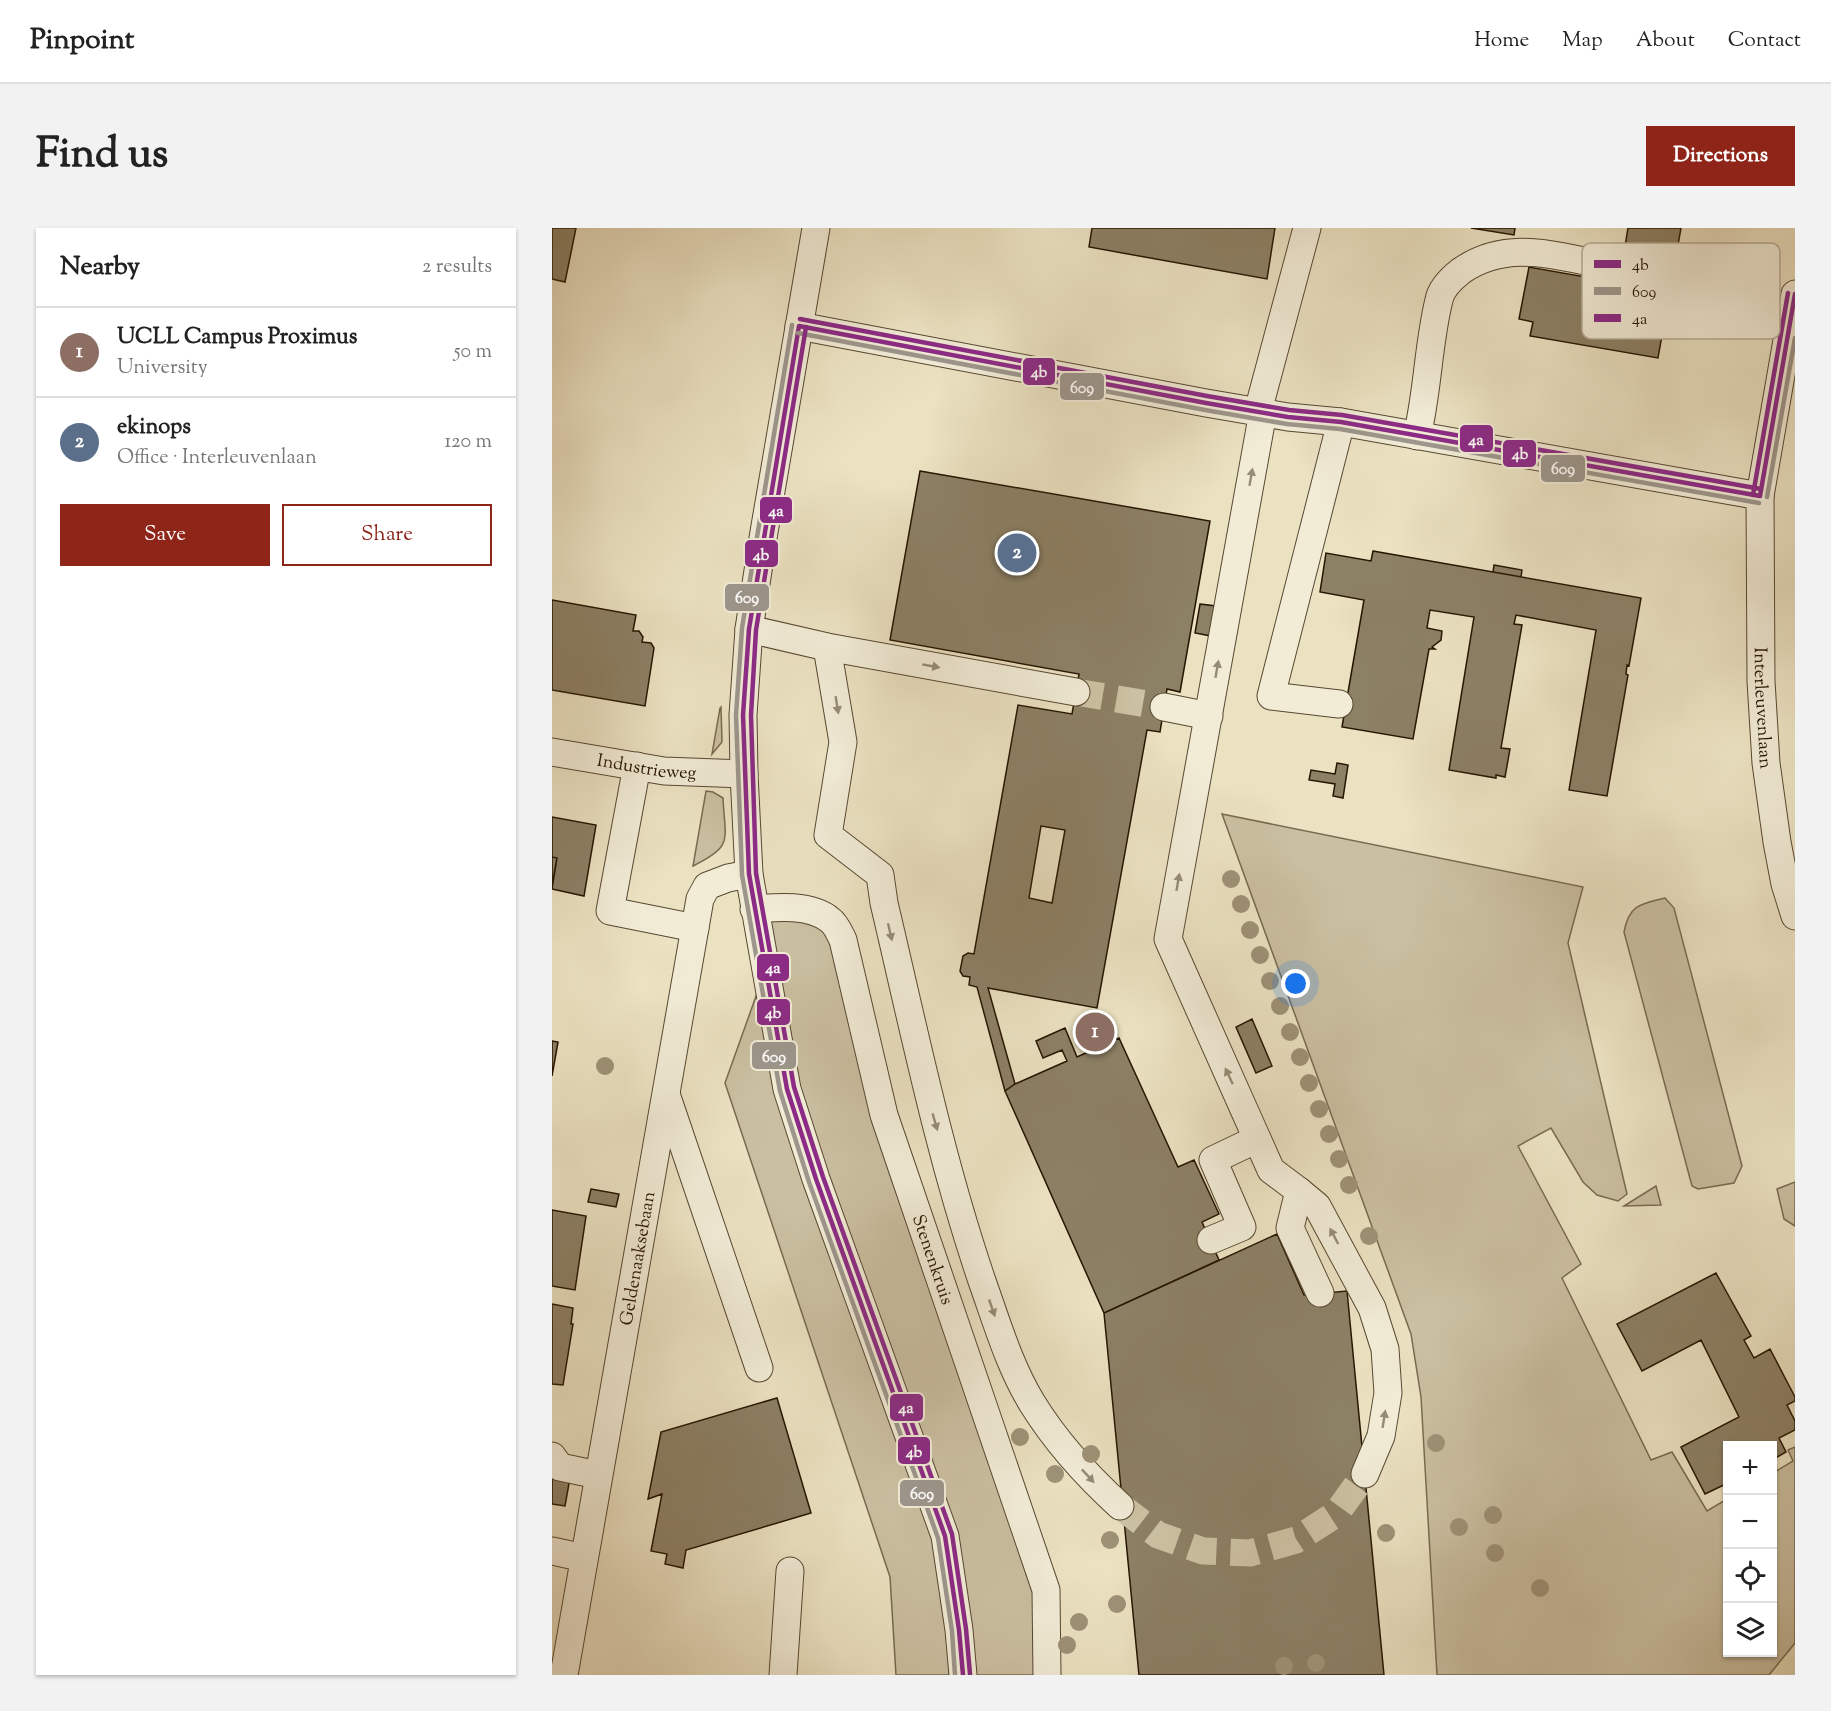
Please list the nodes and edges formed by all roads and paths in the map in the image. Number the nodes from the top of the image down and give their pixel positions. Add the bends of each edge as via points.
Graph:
1 (816, 228) edge
2 (1307, 228) edge
3 (1582, 262) edge
4 (1795, 294) edge
5 (799, 326) junction
6 (1261, 411) junction
7 (1341, 422) junction
8 (1417, 436) junction
9 (1760, 496) junction
10 (749, 629) junction
11 (827, 647) junction
12 (1076, 692) tunnel mouth
13 (1339, 704) dead end
14 (1164, 707) tunnel mouth
15 (1209, 716) junction
16 (552, 752) edge
17 (637, 766) junction
18 (744, 774) junction
19 (749, 874) junction
20 (754, 909) junction
21 (1795, 916) edge
22 (695, 928) junction
23 (666, 1093) junction
24 (1257, 1139) junction
25 (1299, 1191) junction
26 (1210, 1240) dead end
27 (1320, 1293) dead end
28 (759, 1368) dead end
29 (552, 1456) edge
30 (1365, 1474) tunnel mouth
31 (598, 1475) junction
32 (1120, 1506) tunnel mouth
33 (552, 1551) edge
34 (584, 1558) junction
35 (790, 1571) dead end
36 (564, 1675) edge
37 (783, 1675) edge
38 (963, 1675) edge
39 (1047, 1675) edge

1 - 5 street
2 - 6 street
3 - 8 street via 1516,252 1495,254 1453,277 1439,297
4 - 9 street, Interleuvenlaan
5 - 6 street via 1206,404
5 - 10 street
6 - 7 street
15 -> 6 street
7 - 8 street
7 - 13 street via 1271,696
8 - 9 street
9 - 21 street, Interleuvenlaan via 1761,681 1766,763 1777,842
10 - 11 street
10 - 18 street via 743,715
11 -> 12 street
11 -> 32 street via 843,742 828,835 880,875 931,1109 964,1229 1010,1362 1056,1439
14 - 15 street
24 -> 15 street via 1168,939
16 - 17 street, Industrieweg
17 - 18 street, Industrieweg
17 - 22 street via 610,911
18 - 19 street
19 - 20 street
19 - 22 street, Geldenaaksebaan via 707,886 700,899
20 - 38 street via 787,1089 945,1536
20 - 39 street, Stenenkruis via 812,910 831,920 843,940 884,1115 1046,1590
22 - 23 street, Geldenaaksebaan
23 - 28 street
23 - 31 street, Geldenaaksebaan
24 - 25 street via 1271,1170
24 - 26 street via 1213,1160 1242,1227
25 - 27 street via 1290,1228
30 -> 25 street via 1383,1425 1388,1393 1385,1349 1372,1308 1329,1225 1317,1206
29 - 31 street via 560,1467
31 - 34 street, Geldenaaksebaan
33 - 34 street
34 - 36 street, Geldenaaksebaan
35 - 37 street

